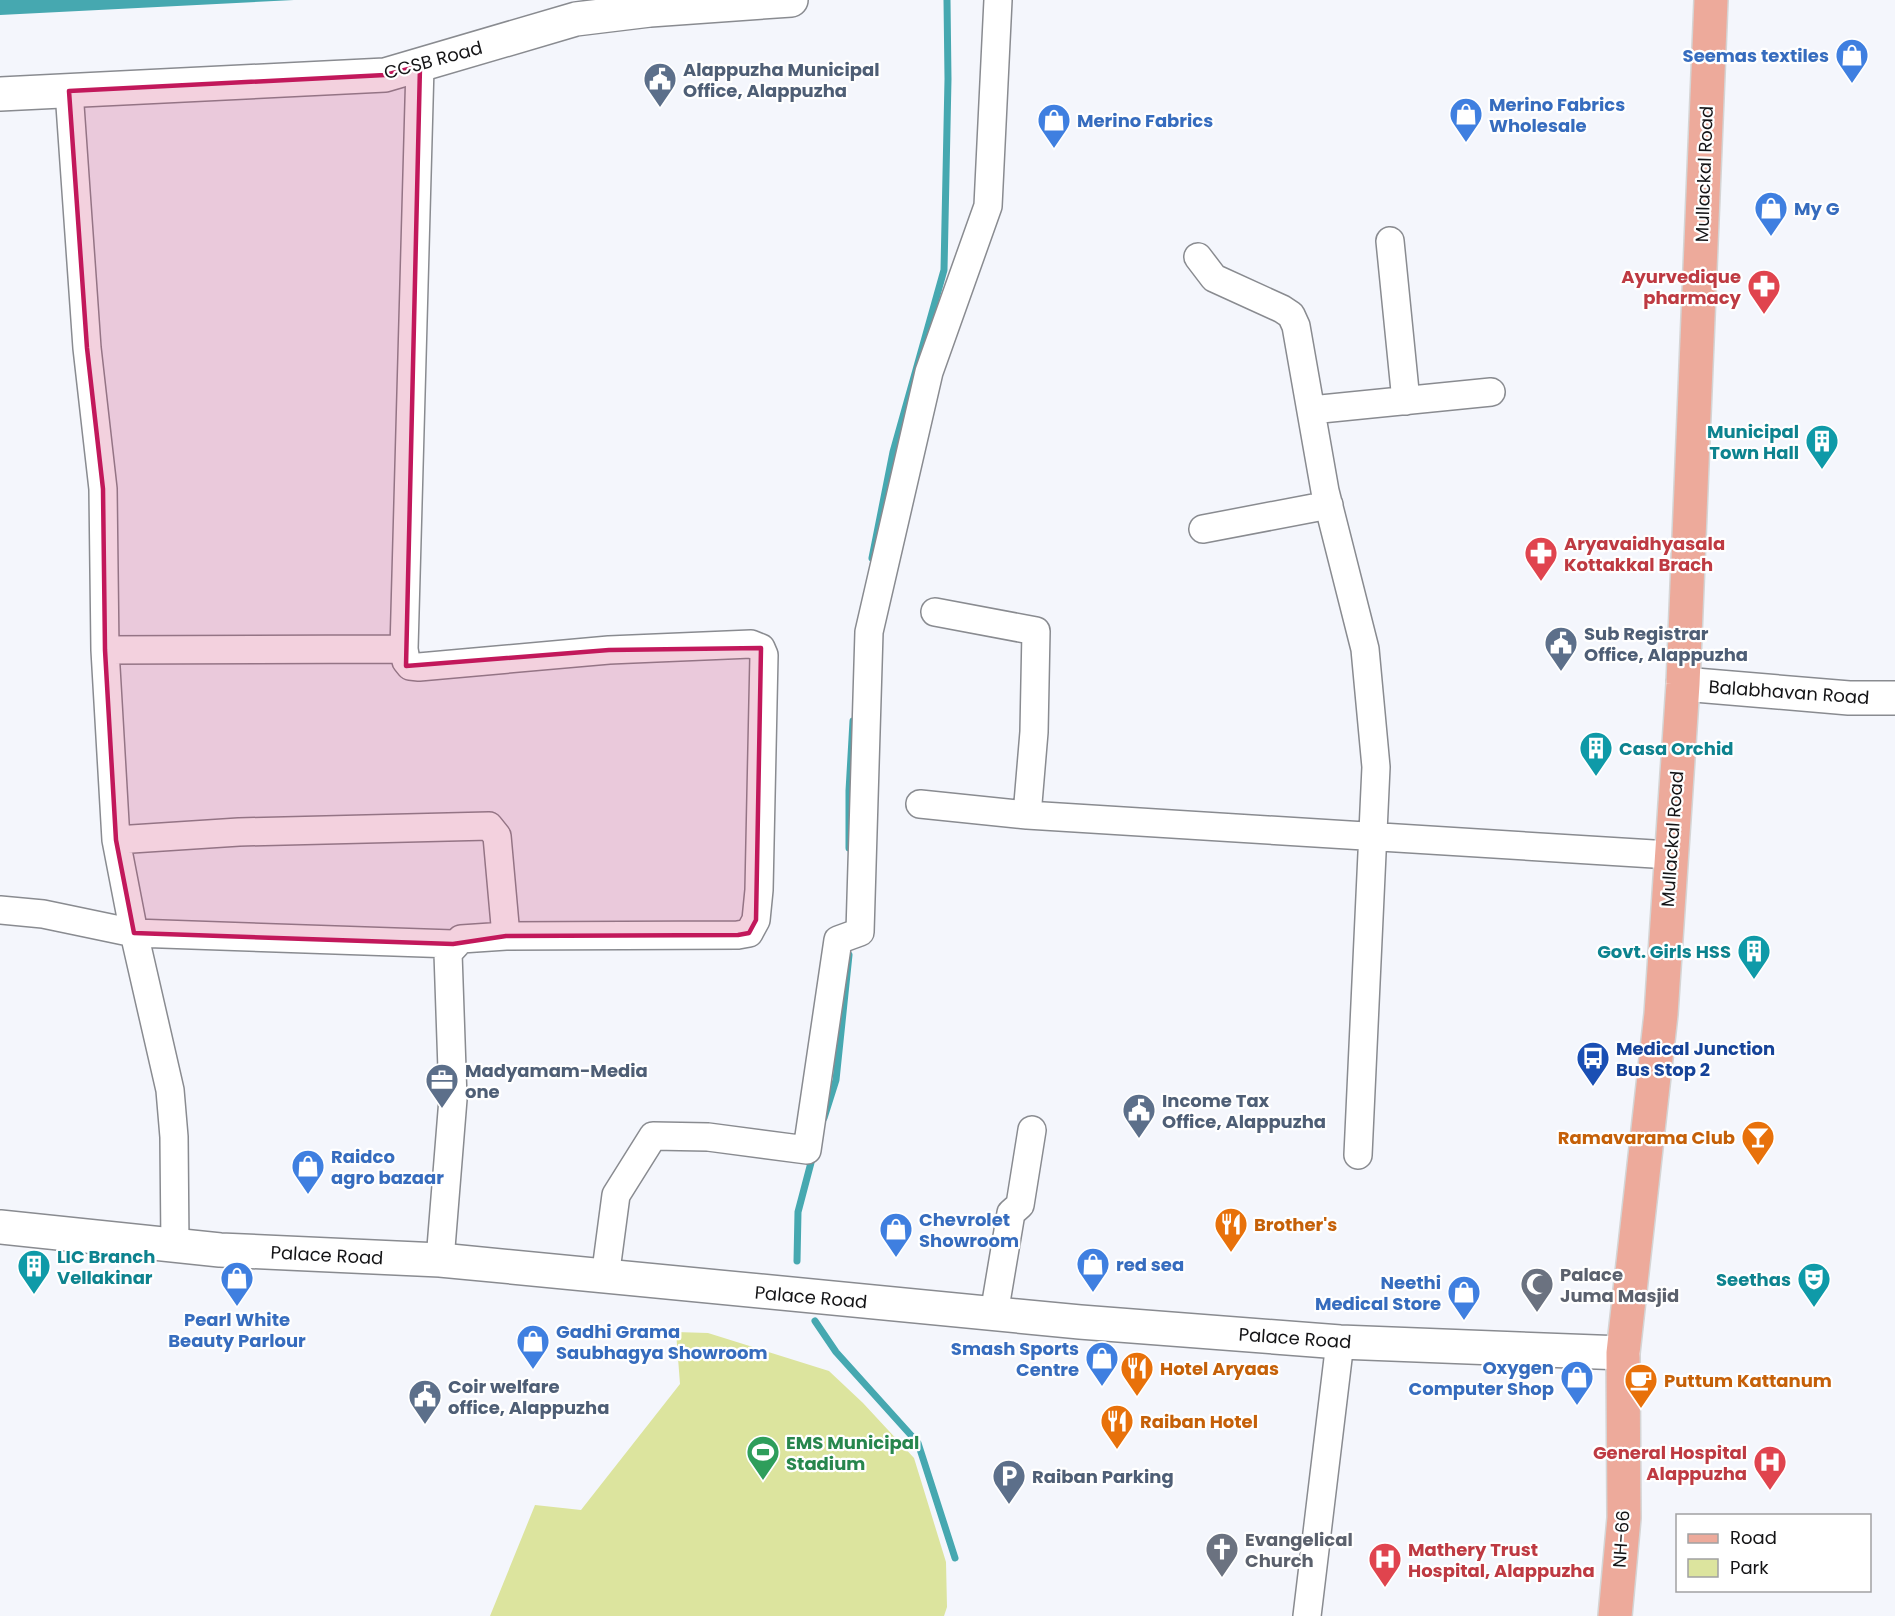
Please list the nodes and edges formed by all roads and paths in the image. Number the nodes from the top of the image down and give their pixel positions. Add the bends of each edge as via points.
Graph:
1 (791, 0) edge
2 (998, 0) edge
3 (1711, 0) edge
4 (420, 66) junction
5 (69, 92) junction
6 (0, 94) edge
7 (1390, 241) dead end
8 (1198, 257) dead end
9 (1491, 392) dead end
10 (1406, 400) junction
11 (1311, 410) junction
12 (1329, 506) junction
13 (1203, 529) dead end
14 (935, 612) dead end
15 (404, 649) junction
16 (105, 650) junction
17 (1683, 684) junction
18 (1895, 698) edge
19 (920, 804) dead end
20 (1027, 814) junction
21 (1373, 835) junction
22 (116, 840) junction
23 (1670, 855) junction
24 (0, 910) edge
25 (134, 933) junction
26 (506, 936) junction
27 (453, 944) junction
28 (1032, 1130) dead end
29 (1358, 1155) dead end
30 (0, 1227) edge
31 (175, 1246) junction
32 (440, 1260) junction
33 (605, 1278) junction
34 (994, 1314) junction
35 (1340, 1342) junction
36 (1623, 1353) junction
37 (1307, 1616) edge
38 (1615, 1616) edge

1 - 4 main road, CCSB Road via 576,19
2 - 33 street via 988,206 929,372 869,632 849,936 807,1150 708,1137 653,1136 616,1195
3 - 17 main road, Mullackal Road
4 - 5 main road, CCSB Road via 385,75
4 - 15 street
5 - 6 main road, CCSB Road
5 - 16 street via 87,348 103,489
7 - 10 street
8 - 11 street via 1214,278 1291,315
9 - 10 street
10 - 11 street
11 - 12 street
12 - 13 street
12 - 21 street via 1365,649 1376,767
14 - 20 street via 1036,631
15 - 16 street
15 - 26 street via 410,666 419,667 609,650 751,644 761,648 764,655 759,890 756,920 749,933
16 - 22 street
17 - 18 main road, Balabhavan Road via 1849,698
17 - 23 main road, Mullackal Road
19 - 20 street
20 - 21 street
21 - 23 street
21 - 29 street
22 - 25 street
22 - 26 street via 239,832 489,826 497,836
23 - 36 main road, Mullackal Road via 1661,1014
24 - 25 street via 43,914
25 - 27 street
25 - 31 street via 170,1089
26 - 27 street via 461,939
27 - 32 street via 448,953 453,1099
28 - 34 street via 1020,1205 1011,1213
30 - 31 main road, Palace Road
31 - 32 main road, Palace Road
32 - 33 main road, Palace Road
33 - 34 main road, Palace Road
34 - 35 main road, Palace Road
35 - 36 main road, Palace Road
35 - 37 street
36 - 38 main road, NH-66 via 1624,1518

